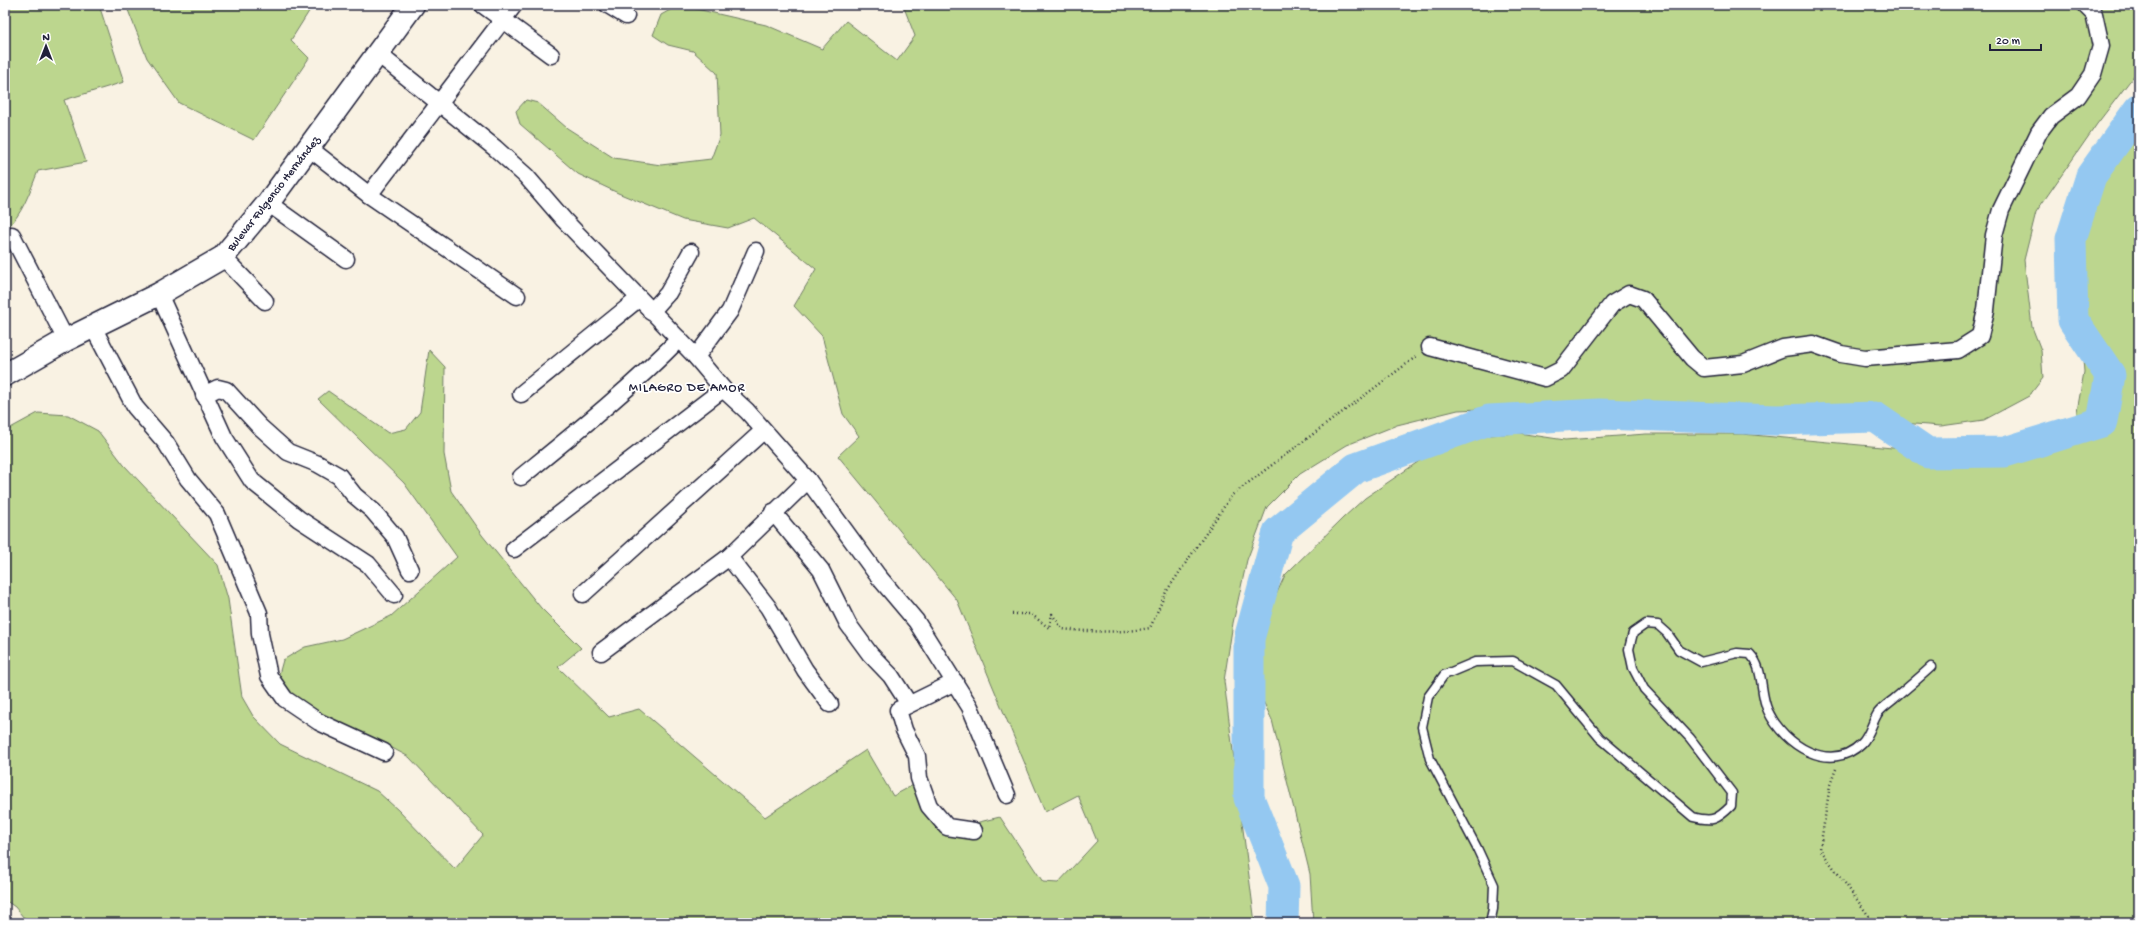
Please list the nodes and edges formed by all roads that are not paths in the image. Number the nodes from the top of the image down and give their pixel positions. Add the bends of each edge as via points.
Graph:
1 (413, 5) edge
2 (483, 5) edge
3 (514, 5) edge
4 (608, 5) edge
5 (2085, 5) edge
6 (626, 16) dead end
7 (504, 20) junction
8 (377, 53) junction
9 (551, 55) dead end
10 (440, 103) junction
11 (309, 148) junction
12 (368, 195) junction
13 (268, 203) junction
14 (12, 235) dead end
15 (756, 251) dead end
16 (691, 252) dead end
17 (223, 257) junction
18 (346, 259) dead end
19 (159, 294) junction
20 (517, 296) dead end
21 (638, 299) junction
22 (265, 301) dead end
23 (652, 312) junction
24 (93, 328) junction
25 (679, 339) junction
26 (66, 340) junction
27 (1430, 346) road end
28 (696, 357) junction
29 (5, 375) edge
30 (723, 389) junction
31 (521, 394) dead end
32 (204, 395) junction
33 (763, 431) junction
34 (521, 477) dead end
35 (808, 480) junction
36 (773, 512) junction
37 (514, 549) dead end
38 (729, 557) junction
39 (410, 570) dead end
40 (394, 594) dead end
41 (583, 594) dead end
42 (601, 652) dead end
43 (1931, 667) dead end
44 (954, 682) junction
45 (830, 704) dead end
46 (909, 704) junction
47 (384, 752) dead end
48 (1007, 794) dead end
49 (974, 831) dead end
50 (1490, 923) edge

1 - 8 street, Bulevar Fulgencio Hernández
2 - 7 street
3 - 7 street
4 - 6 street
5 - 27 street via 2094,14 2101,46 2093,74 2078,96 2051,116 2039,132 2001,210 1994,235 1986,310 1980,336 1958,350 1865,358 1841,354 1813,344 1783,348 1743,364 1704,368 1692,358 1643,299 1629,294 1612,304 1561,370 1545,378
7 - 9 street
7 - 10 street
8 - 10 street
8 - 11 street, Bulevar Fulgencio Hernández
10 - 12 street
10 - 21 street via 526,176
11 - 12 street
11 - 13 street, Bulevar Fulgencio Hernández
12 - 20 street
13 - 17 street, Bulevar Fulgencio Hernández
13 - 18 street
14 - 26 street
15 - 28 street via 730,311
16 - 23 street via 668,293
17 - 19 street, Bulevar Fulgencio Hernández
17 - 22 street
19 - 24 street, Bulevar Fulgencio Hernández
19 - 32 street
21 - 23 street
21 - 31 street
23 - 25 street
24 - 26 street, Bulevar Fulgencio Hernández
24 - 47 street via 135,407 166,443 188,479 217,514 259,613 260,634 269,676 285,699 319,722
25 - 28 street
25 - 34 street via 660,359
26 - 29 street, Bulevar Fulgencio Hernández
28 - 30 street
30 - 33 street via 747,411
30 - 37 street
32 - 39 street via 218,388 226,390 259,426 288,452 339,476 395,537
32 - 40 street via 224,437 252,481 299,519 368,564
33 - 35 street
33 - 41 street
35 - 36 street
35 - 44 street via 878,576 916,621
36 - 38 street
36 - 46 street via 821,570 848,624 870,654 891,676
38 - 42 street
38 - 45 street via 768,607
43 - 50 lane via 1878,713 1862,742 1841,756 1826,758 1804,750 1784,733 1768,712 1760,670 1757,661 1750,654 1737,653 1701,662 1679,650 1658,625 1646,624 1634,633 1629,648 1633,668 1644,689 1690,738 1732,792 1731,806 1720,816 1708,821 1693,817 1600,738 1556,685 1513,661 1475,662 1444,675 1428,696 1422,727 1430,759 1494,885
44 - 46 street
44 - 48 street via 970,707
46 - 49 street via 898,710 904,730 918,756 919,778 929,806 947,827

